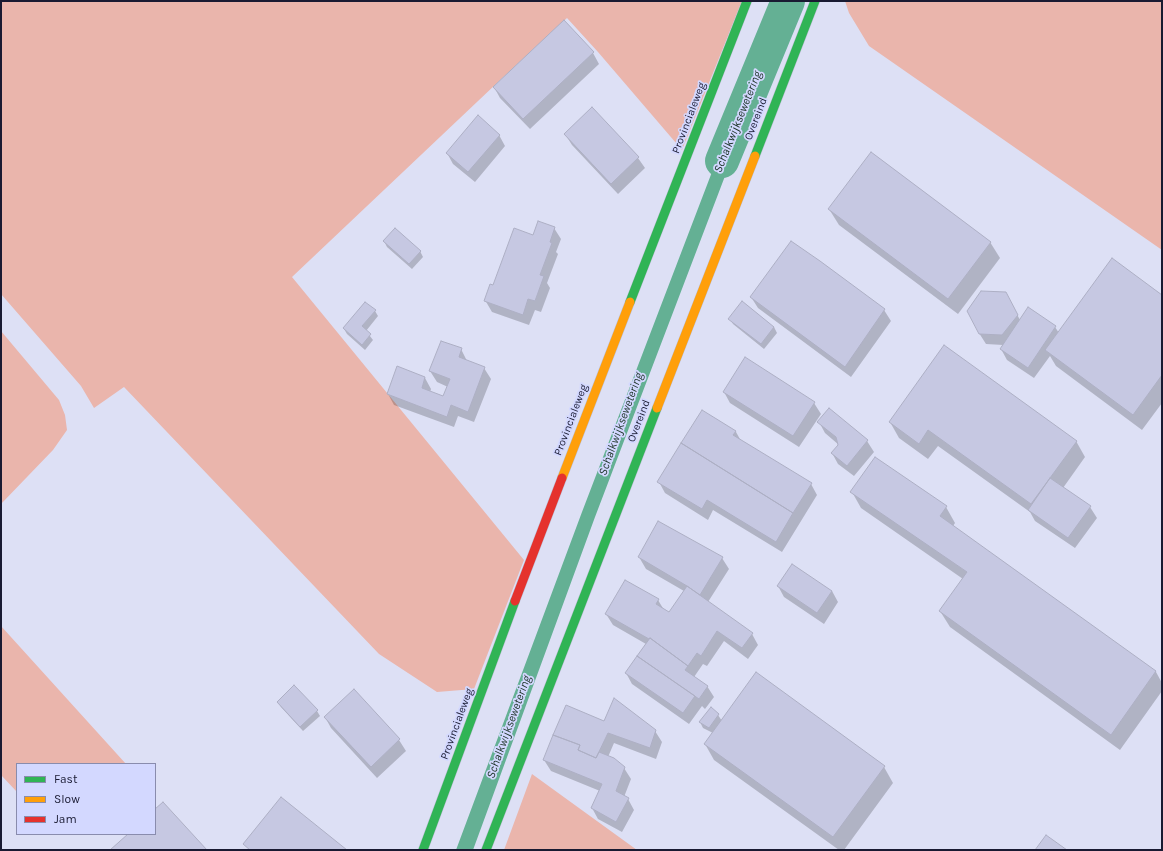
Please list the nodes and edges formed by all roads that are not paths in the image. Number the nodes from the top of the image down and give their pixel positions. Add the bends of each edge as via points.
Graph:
1 (747, 1) edge
2 (815, 1) edge
3 (423, 850) edge
4 (486, 850) edge

1 - 3 street, Provincialeweg via 536,540
2 - 4 street, Overeind

